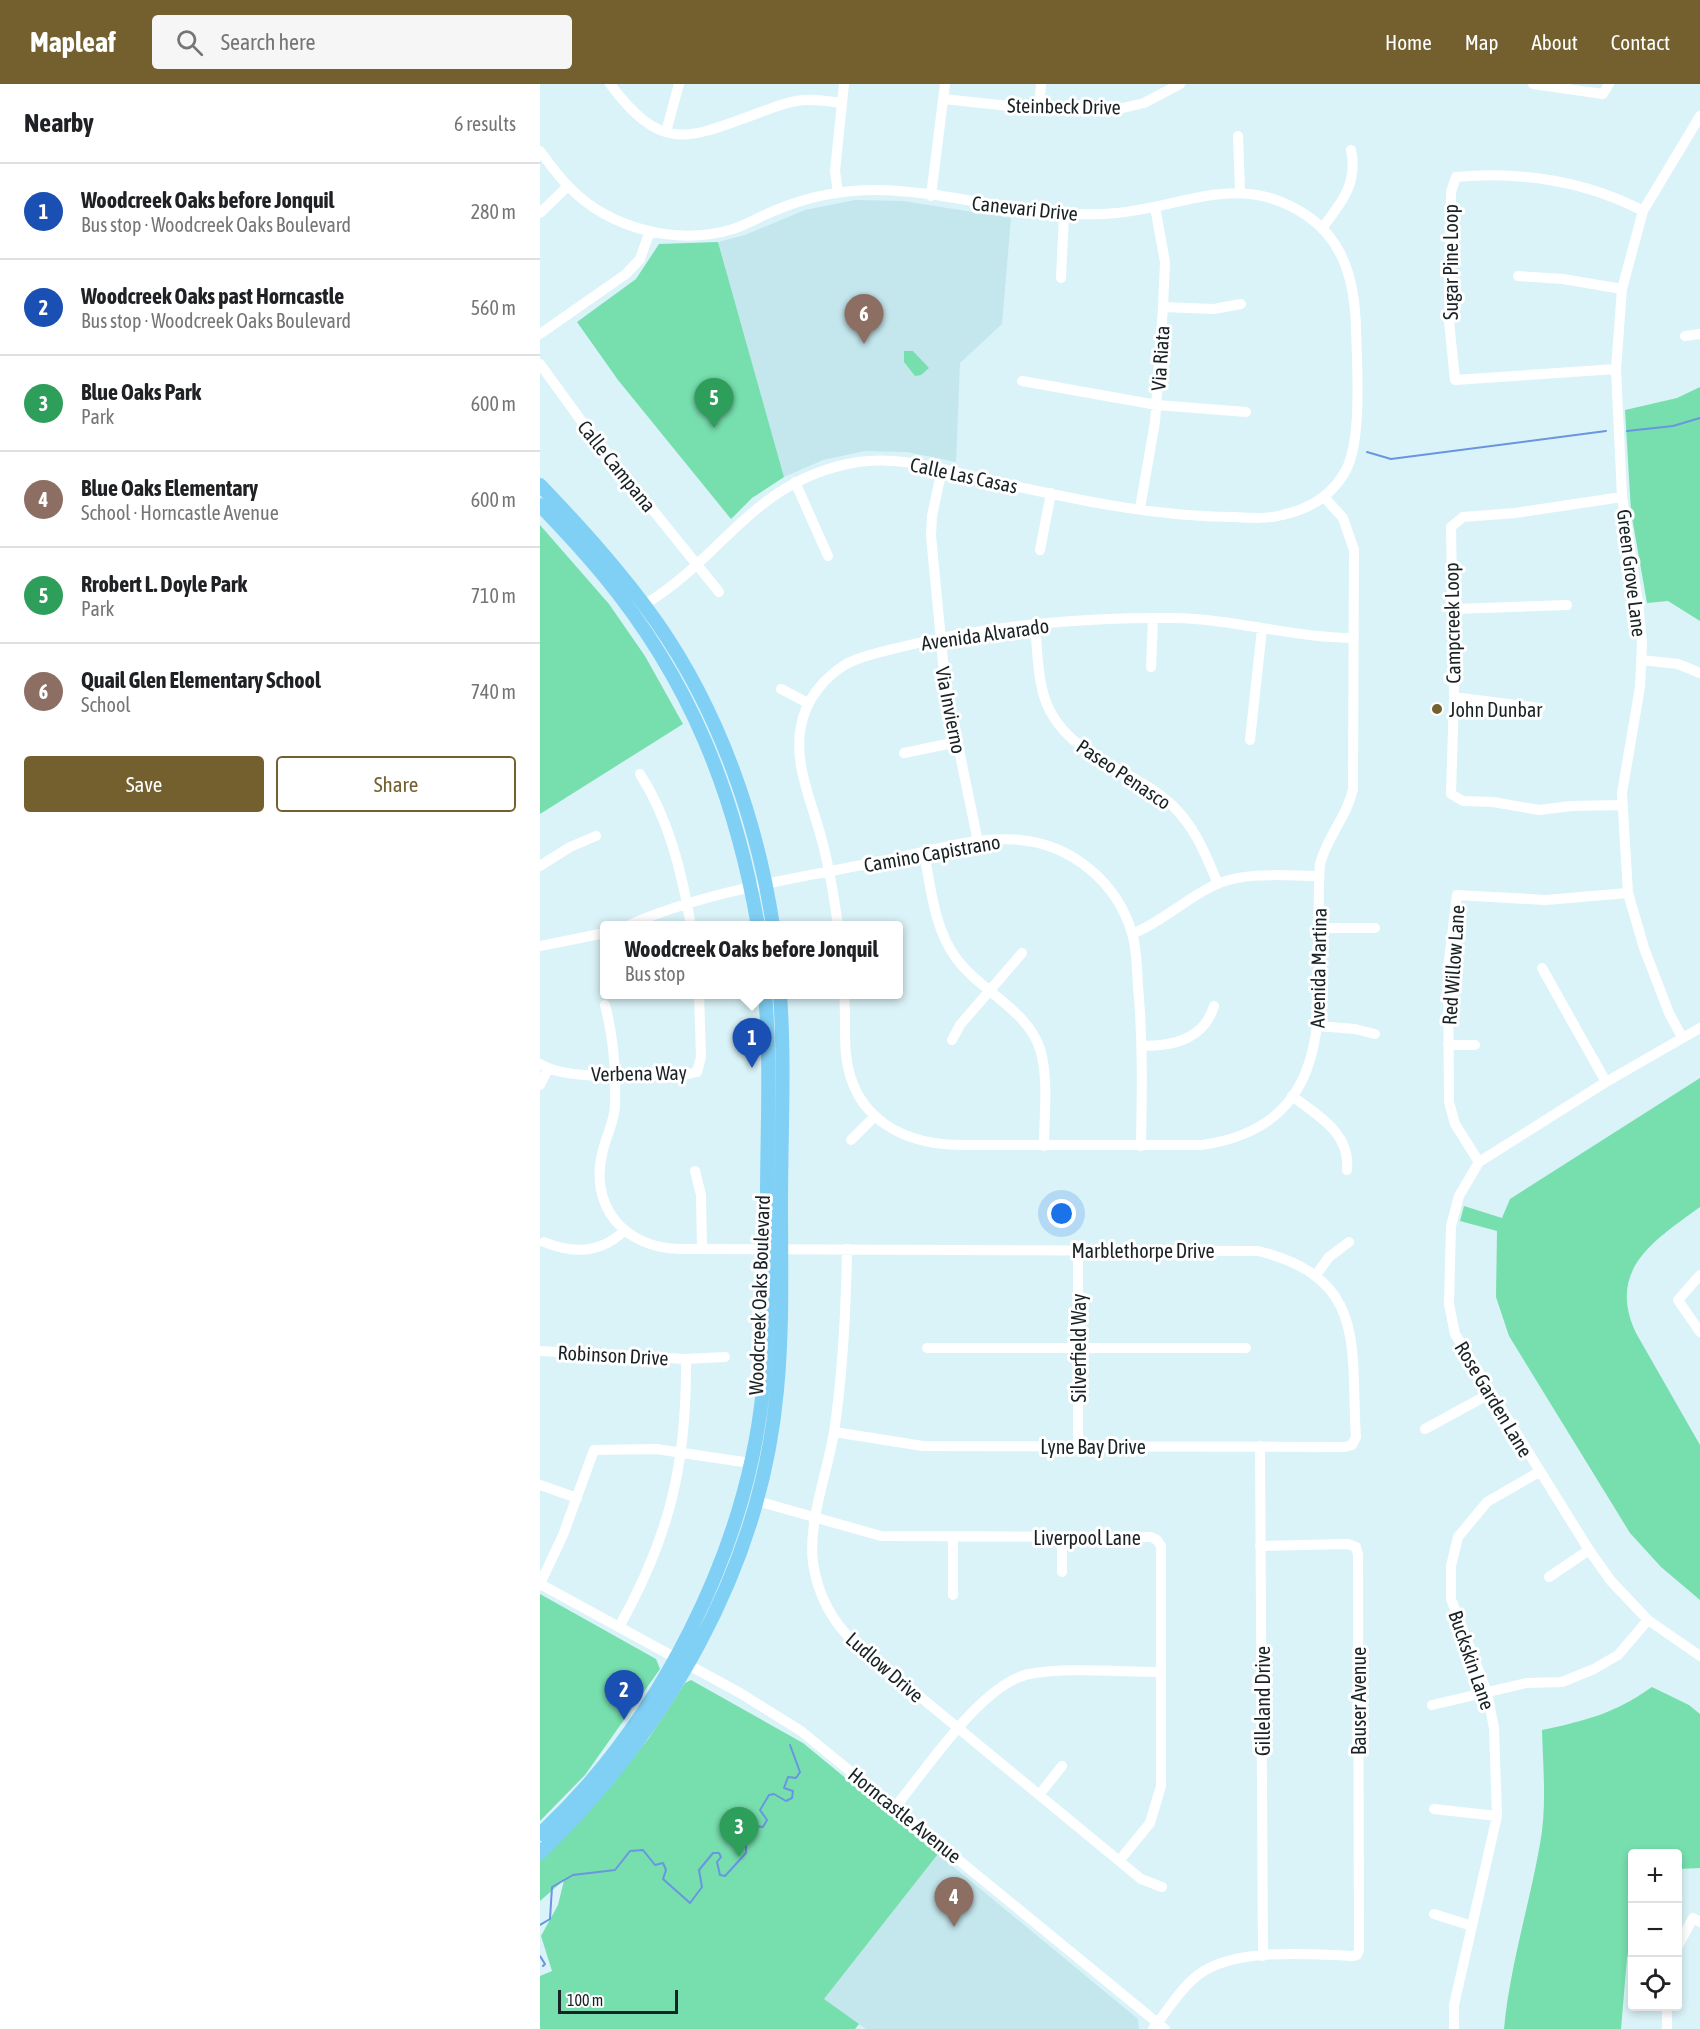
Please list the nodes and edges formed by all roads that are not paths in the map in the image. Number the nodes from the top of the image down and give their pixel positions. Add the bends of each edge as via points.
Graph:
1 (610, 84) edge
2 (679, 84) edge
3 (844, 84) edge
4 (945, 84) edge
5 (1041, 84) edge
6 (1533, 84) edge
7 (1609, 84) edge
8 (1177, 85) edge
9 (944, 99) junction
10 (842, 103) junction
11 (1039, 108) junction
12 (1700, 116) edge
13 (666, 132) junction
14 (1238, 136) dead end
15 (540, 150) edge
16 (1351, 150) dead end
17 (568, 186) junction
18 (1240, 191) junction
19 (838, 193) junction
20 (931, 196) junction
21 (1155, 207) junction
22 (1643, 211) junction
23 (540, 213) edge
24 (1064, 215) junction
25 (1323, 226) junction
26 (650, 231) junction
27 (1518, 276) dead end
28 (1061, 278) dead end
29 (1622, 289) junction
30 (1241, 304) dead end
31 (1163, 307) junction
32 (540, 334) edge
33 (1700, 334) edge
34 (1685, 336) dead end
35 (540, 364) edge
36 (1616, 369) junction
37 (1022, 381) dead end
38 (1157, 405) junction
39 (1246, 411) dead end
40 (942, 470) junction
41 (795, 482) junction
42 (540, 484) edge
43 (1051, 493) junction
44 (1622, 497) junction
45 (1325, 498) junction
46 (540, 505) edge
47 (1140, 508) junction
48 (1041, 550) dead end
49 (828, 556) dead end
50 (698, 565) junction
51 (719, 592) dead end
52 (1567, 605) dead end
53 (639, 609) junction
54 (1452, 609) junction
55 (1153, 619) junction
56 (1035, 626) junction
57 (1262, 629) junction
58 (940, 638) junction
59 (1354, 638) junction
60 (1642, 660) junction
61 (1151, 667) dead end
62 (1700, 673) edge
63 (781, 688) dead end
64 (1454, 697) junction
65 (808, 703) junction
66 (1540, 708) dead end
67 (1250, 740) dead end
68 (957, 742) junction
69 (904, 753) dead end
70 (640, 774) dead end
71 (1622, 805) junction
72 (596, 836) dead end
73 (978, 842) junction
74 (924, 853) junction
75 (540, 866) edge
76 (829, 872) junction
77 (1319, 876) junction
78 (1218, 884) junction
79 (766, 885) junction
80 (751, 888) junction
81 (1628, 893) junction
82 (687, 904) junction
83 (638, 921) edge
84 (690, 921) edge
85 (757, 921) edge
86 (772, 921) edge
87 (837, 921) edge
88 (1319, 928) junction
89 (1375, 928) dead end
90 (600, 934) edge
91 (1132, 934) junction
92 (540, 946) edge
93 (1022, 953) dead end
94 (1542, 968) dead end
95 (988, 991) junction
96 (699, 999) edge
97 (765, 999) edge
98 (780, 999) edge
99 (844, 999) edge
100 (605, 1005) dead end
101 (1214, 1006) dead end
102 (1318, 1026) junction
103 (1700, 1028) edge
104 (1375, 1034) dead end
105 (1682, 1037) junction
106 (952, 1041) dead end
107 (1448, 1045) junction
108 (1475, 1045) dead end
109 (1143, 1046) junction
110 (544, 1067) edge
111 (614, 1074) junction
112 (1606, 1082) junction
113 (540, 1085) edge
114 (1292, 1096) junction
115 (875, 1116) junction
116 (851, 1140) dead end
117 (1044, 1146) junction
118 (1141, 1146) junction
119 (1479, 1162) junction
120 (1347, 1170) dead end
121 (695, 1171) dead end
122 (624, 1231) junction
123 (544, 1242) dead end
124 (1349, 1242) dead end
125 (702, 1249) junction
126 (768, 1249) junction
127 (782, 1249) junction
128 (847, 1249) junction
129 (1078, 1250) junction
130 (1316, 1275) junction
131 (1700, 1275) edge
132 (1700, 1332) edge
133 (927, 1348) dead end
134 (1078, 1348) junction
135 (1246, 1348) dead end
136 (540, 1351) edge
137 (725, 1357) dead end
138 (686, 1359) junction
139 (1491, 1393) junction
140 (1425, 1429) dead end
141 (834, 1432) junction
142 (1078, 1445) junction
143 (1352, 1445) joint
144 (1260, 1446) junction
145 (682, 1452) junction
146 (750, 1463) junction
147 (1539, 1472) junction
148 (540, 1485) edge
149 (577, 1498) junction
150 (757, 1501) junction
151 (816, 1519) junction
152 (953, 1537) junction
153 (1062, 1537) junction
154 (1260, 1546) junction
155 (1589, 1550) junction
156 (1062, 1572) dead end
157 (1549, 1577) dead end
158 (540, 1584) edge
159 (953, 1595) dead end
160 (1648, 1620) junction
161 (619, 1627) junction
162 (1700, 1656) edge
163 (674, 1657) junction
164 (688, 1665) junction
165 (1161, 1672) junction
166 (1486, 1692) junction
167 (1431, 1705) dead end
168 (959, 1729) junction
169 (1062, 1766) dead end
170 (1039, 1795) junction
171 (895, 1807) junction
172 (1434, 1809) dead end
173 (1497, 1816) junction
174 (540, 1834) edge
175 (540, 1853) edge
176 (1119, 1861) junction
177 (1162, 1887) dead end
178 (1434, 1914) dead end
179 (1700, 1922) edge
180 (1472, 1926) junction
181 (1682, 1937) edge
182 (1263, 1956) junction
183 (1667, 2011) edge
184 (1159, 2027) edge
185 (1454, 2029) edge
186 (1667, 2029) edge

1 - 13 street via 636,116
2 - 13 street
3 - 10 street
4 - 9 street
5 - 11 street
6 - 7 street via 1603,94
8 - 11 street, Steinbeck Drive via 1127,109
9 - 11 street, Steinbeck Drive
9 - 20 street
10 - 13 street via 796,101 704,132
10 - 19 street via 835,171
12 - 22 street, Green Grove Lane
14 - 18 street
15 - 17 street, Canevari Drive
16 - 25 street via 1353,171 1349,189
17 - 23 street
17 - 26 street, Canevari Drive via 608,216
18 - 21 street, Canevari Drive
18 - 25 street, Canevari Drive via 1285,203
19 - 20 street, Canevari Drive via 882,190
19 - 26 street, Canevari Drive via 789,205 721,232 681,236
20 - 24 street, Canevari Drive
21 - 24 street, Canevari Drive
21 - 31 street, Via Riata via 1165,262
22 - 29 street, Green Grove Lane
22 - 36 street, Sugar Pine Loop via 1588,188 1553,180 1456,177 1451,192 1449,321 1455,380
24 - 28 street
25 - 45 street, Canevari Drive via 1339,250 1352,282 1356,340 1354,445 1348,465
26 - 32 street via 640,259 626,274
27 - 29 street
29 - 36 street, Green Grove Lane
30 - 31 street via 1214,309
31 - 38 street, Via Riata
33 - 34 street
35 - 50 street, Calle Campana via 579,419
36 - 44 street, Green Grove Lane
37 - 38 street
38 - 39 street
38 - 47 street, Via Riata
40 - 41 street, Calle Las Casas via 876,460 826,470
40 - 43 street, Calle Las Casas
40 - 58 street, Via Invierno via 931,536
41 - 49 street
41 - 50 street, Calle Las Casas via 755,508
42 - 53 main road via 615,567
43 - 47 street, Calle Las Casas
43 - 48 street
44 - 54 street, Campcreek Loop via 1463,518 1450,527
44 - 60 street, Green Grove Lane via 1640,613
45 - 47 street, Calle Las Casas via 1273,517 1200,517
45 - 59 street, Avenida Martina via 1343,518 1351,538
46 - 53 main road
50 - 51 street, Calle Campana
50 - 53 street, Calle Las Casas
52 - 54 street
53 - 79 main road via 692,681 725,752 752,827
53 - 80 main road via 698,723 726,791
54 - 64 street, Campcreek Loop
55 - 56 street, Avenida Alvarado via 1099,619
55 - 57 street, Avenida Alvarado via 1201,620
55 - 61 street
56 - 58 street, Avenida Alvarado
56 - 78 street, Paseo Penasco via 1043,691 1059,725 1082,748 1171,804 1187,820
57 - 59 street, Avenida Alvarado
57 - 67 street
58 - 65 street, Avenida Alvarado via 847,664 824,682
58 - 68 street, Via Invierno
59 - 77 street, Avenida Martina via 1353,789 1347,810 1323,852
60 - 62 street via 1678,664
60 - 71 street, Green Grove Lane
63 - 65 street
64 - 66 street
64 - 71 street, Campcreek Loop via 1450,794 1462,801 1539,810
65 - 76 street, Avenida Alvarado via 801,726 800,762
68 - 69 street
68 - 73 street, Via Invierno
70 - 82 street via 666,825
71 - 81 street, Green Grove Lane
72 - 75 street
73 - 74 street, Camino Capistrano
73 - 91 street, Camino Capistrano via 1019,839 1067,854 1106,884
74 - 76 street, Camino Capistrano
74 - 95 street via 944,938
76 - 79 street, Camino Capistrano
76 - 87 street
77 - 78 street via 1265,876
77 - 88 street, Avenida Martina
78 - 91 street
79 - 80 street, Camino Capistrano
79 - 86 main road
80 - 82 street, Camino Capistrano
80 - 85 main road
81 - 105 street, Green Grove Lane via 1644,948
81 - 107 street, Red Willow Lane via 1546,900 1457,895 1448,968
82 - 83 street, Camino Capistrano
82 - 84 street
88 - 89 street
88 - 102 street, Avenida Martina
90 - 92 street
91 - 109 street, Camino Capistrano
93 - 95 street
94 - 112 street
95 - 106 street
95 - 117 street via 1023,1021 1040,1049
96 - 111 street, Verbena Way via 698,1072
97 - 126 main road, Woodcreek Oaks Boulevard
98 - 127 main road, Woodcreek Oaks Boulevard
99 - 115 street, Avenida Martina via 849,1071 858,1093
100 - 111 street via 613,1038
101 - 109 street via 1206,1024 1194,1035 1179,1043
102 - 104 street
102 - 114 street, Avenida Martina via 1309,1066
103 - 105 street, Rose Garden Lane
105 - 112 street, Rose Garden Lane
107 - 108 street
107 - 119 street, Red Willow Lane via 1449,1102 1455,1124
109 - 118 street, Camino Capistrano
110 - 111 street, Verbena Way via 575,1074
110 - 113 street
111 - 122 street via 612,1125 600,1172 604,1201
112 - 119 street, Rose Garden Lane
114 - 118 street, Avenida Martina via 1262,1124 1233,1138 1202,1145
114 - 120 street via 1338,1133 1346,1150
115 - 116 street
115 - 117 street, Avenida Martina via 898,1133 938,1145
117 - 118 street, Avenida Martina
119 - 139 street, Rose Garden Lane via 1459,1196 1451,1226 1449,1304 1455,1334
121 - 125 street via 701,1194
122 - 123 street via 606,1245 591,1250 560,1249
122 - 125 street, Marblethorpe Drive via 653,1246
124 - 130 street via 1329,1257
125 - 126 street, Marblethorpe Drive
126 - 127 street, Marblethorpe Drive
126 - 146 main road, Woodcreek Oaks Boulevard via 763,1390
127 - 128 street, Marblethorpe Drive
127 - 150 main road, Woodcreek Oaks Boulevard via 777,1391
128 - 129 street, Marblethorpe Drive
128 - 141 street, Ludlow Drive
129 - 130 street, Marblethorpe Drive via 1258,1251 1287,1259
129 - 134 street, Silverfield Way
130 - 143 street, Marblethorpe Drive via 1343,1311 1352,1337 1356,1437
131 - 132 street via 1678,1300
133 - 134 street
134 - 135 street
134 - 142 street, Silverfield Way
136 - 138 street, Robinson Drive
137 - 138 street, Robinson Drive
138 - 145 street
139 - 140 street
139 - 147 street, Rose Garden Lane
141 - 142 street, Lyne Bay Drive via 923,1446
141 - 151 street, Ludlow Drive
142 - 144 street, Lyne Bay Drive
143 - 144 street, Lyne Bay Drive
144 - 154 street, Gilleland Drive
145 - 146 street
145 - 149 street via 594,1450
145 - 161 street via 667,1522 654,1558
146 - 163 main road, Woodcreek Oaks Boulevard via 717,1569
147 - 155 street, Rose Garden Lane
147 - 166 street, Buckskin Lane via 1487,1502 1458,1537 1451,1566 1452,1599
148 - 149 street
149 - 158 street
150 - 151 street, Liverpool Lane
150 - 164 main road, Woodcreek Oaks Boulevard via 734,1570
151 - 152 street, Liverpool Lane via 881,1536
151 - 168 street, Ludlow Drive via 812,1544 815,1572 836,1622 855,1643
152 - 153 street, Liverpool Lane
152 - 159 street
153 - 156 street
153 - 165 street, Liverpool Lane via 1158,1539
154 - 182 street, Gilleland Drive
154 - 182 street, Bauser Avenue via 1348,1544 1356,1547 1358,1555 1359,1950 1353,1956
155 - 157 street
155 - 160 street, Rose Garden Lane via 1611,1581
158 - 161 street
160 - 162 street, Rose Garden Lane
160 - 166 street via 1617,1655 1594,1669 1562,1682 1526,1683
161 - 163 street
163 - 164 street, Horncastle Avenue
163 - 174 main road, Woodcreek Oaks Boulevard via 611,1756
164 - 171 street, Horncastle Avenue via 801,1731
164 - 175 main road, Woodcreek Oaks Boulevard via 621,1765
165 - 168 street via 1028,1674 999,1687
165 - 176 street, Liverpool Lane via 1159,1799 1150,1823
166 - 167 street
166 - 173 street, Buckskin Lane via 1494,1728
168 - 170 street, Ludlow Drive
168 - 171 street
169 - 170 street
170 - 176 street, Ludlow Drive
171 - 184 street, Horncastle Avenue
172 - 173 street
173 - 180 street, Buckskin Lane
176 - 177 street, Ludlow Drive via 1141,1878
178 - 180 street
179 - 181 street via 1693,1918
180 - 185 street, Buckskin Lane via 1454,2005
182 - 184 street via 1226,1960 1206,1970 1190,1983
183 - 186 street

